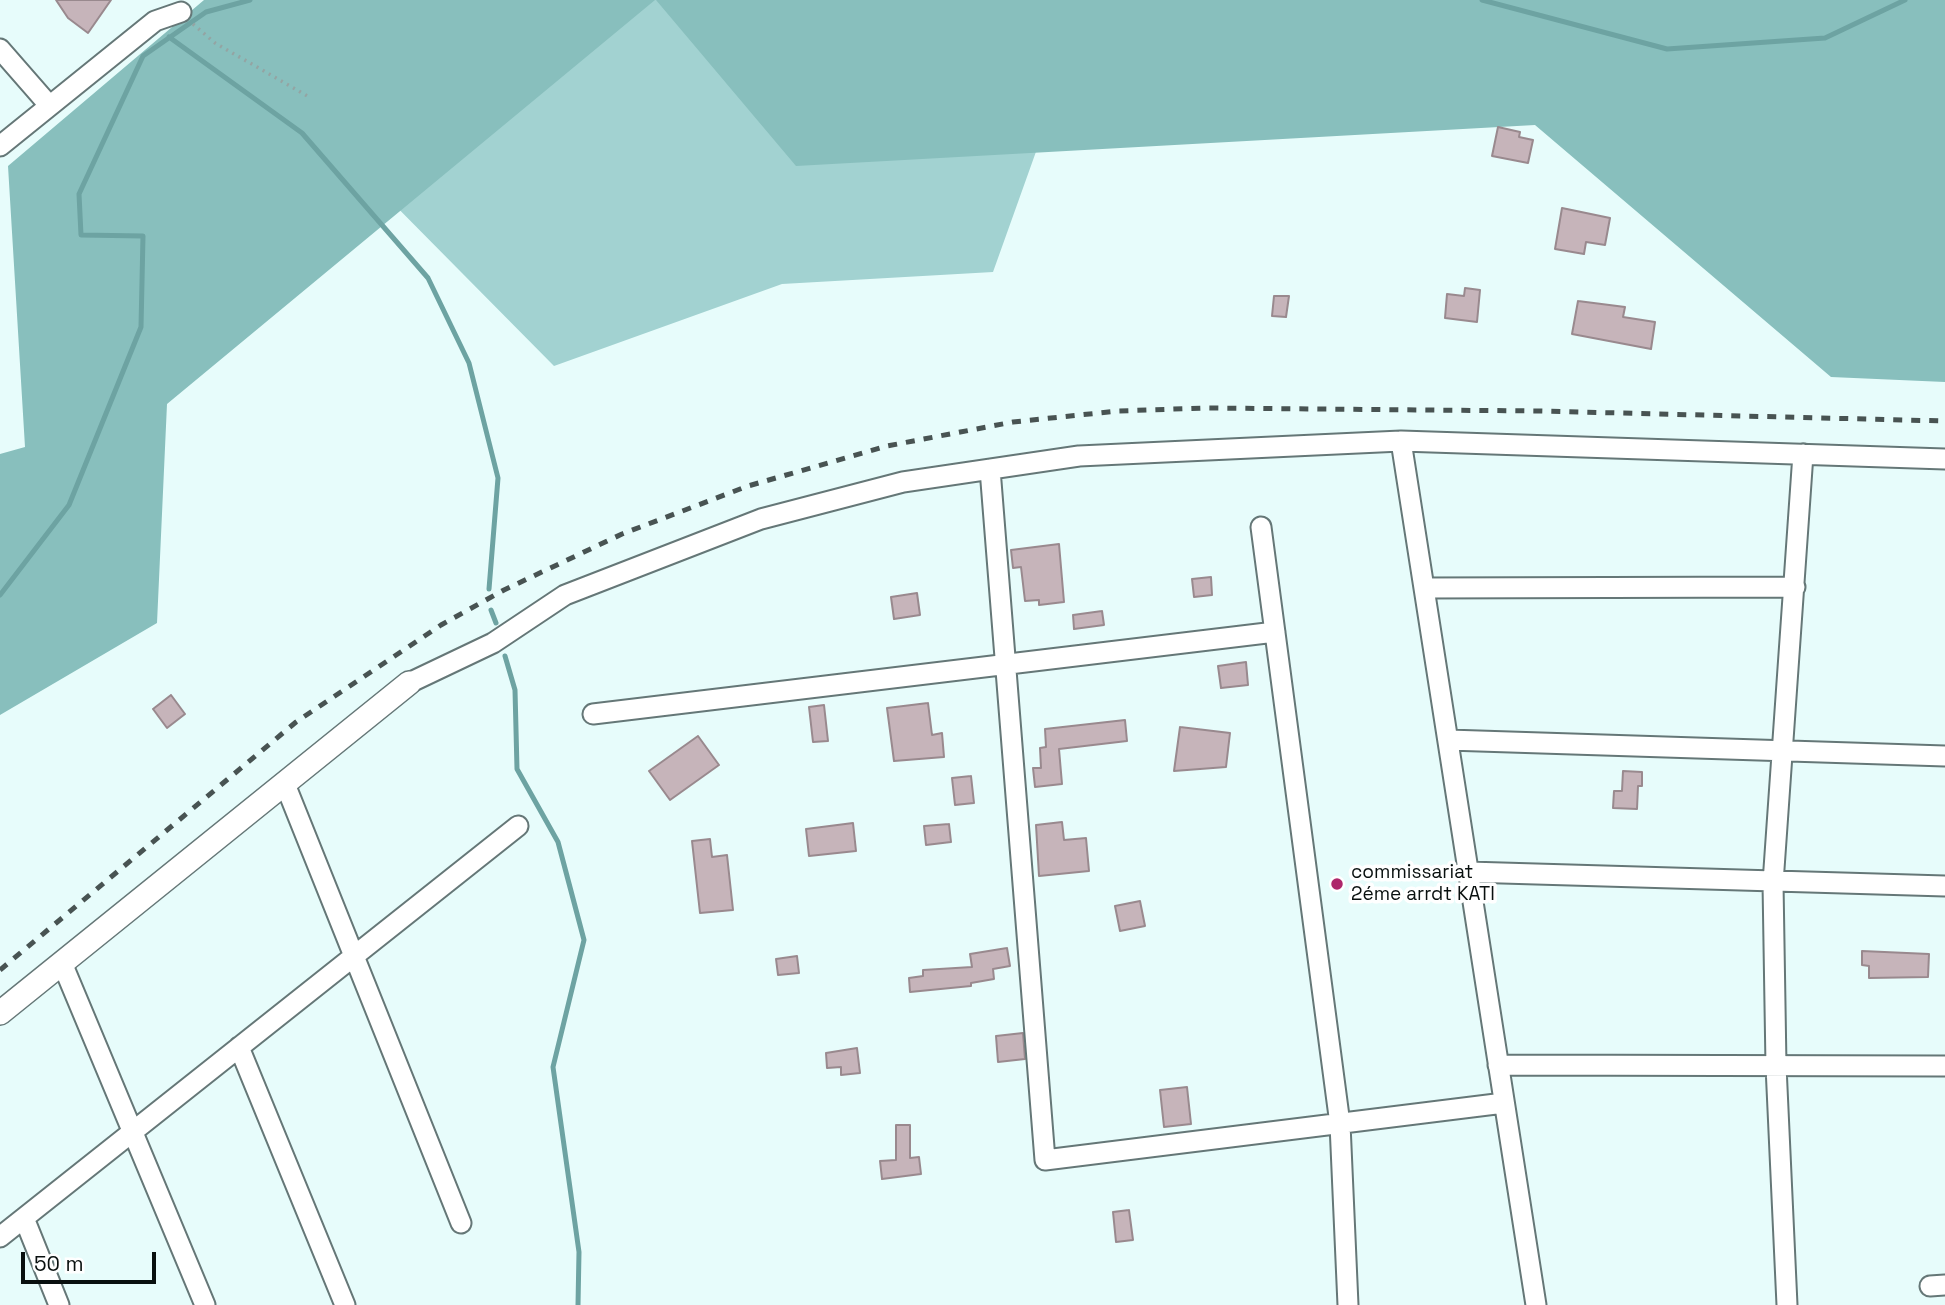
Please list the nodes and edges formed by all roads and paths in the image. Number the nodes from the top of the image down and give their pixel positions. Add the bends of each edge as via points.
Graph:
1 (181, 12) dead end
2 (197, 28) dead end
3 (0, 49) edge
4 (312, 98) dead end
5 (48, 104) junction
6 (0, 146) edge
7 (1401, 441) junction
8 (1803, 454) junction
9 (1945, 458) edge
10 (990, 469) junction
11 (1261, 527) dead end
12 (1795, 587) junction
13 (1424, 588) junction
14 (1275, 632) junction
15 (1006, 664) junction
16 (409, 683) joint
17 (593, 714) dead end
18 (1448, 740) junction
19 (1783, 751) junction
20 (1945, 756) edge
21 (285, 783) junction
22 (517, 827) dead end
23 (1468, 872) junction
24 (1773, 883) junction
25 (1945, 886) edge
26 (354, 956) junction
27 (62, 963) junction
28 (0, 1013) edge
29 (239, 1047) junction
30 (1499, 1065) junction
31 (1776, 1066) junction
32 (1945, 1066) edge
33 (1504, 1103) junction
34 (1340, 1124) junction
35 (132, 1132) junction
36 (24, 1218) junction
37 (461, 1223) dead end
38 (0, 1237) edge
39 (59, 1305) edge
40 (205, 1305) edge
41 (345, 1305) edge
42 (1348, 1305) edge
43 (1536, 1305) edge
44 (1787, 1305) edge

1 - 5 street via 155,22
2 - 4 path
3 - 5 street
5 - 6 street
7 - 8 street
7 - 10 street via 1079,456
7 - 13 street
8 - 9 street
8 - 12 street
10 - 15 street
10 - 16 street via 903,482 761,519 565,595 493,643
11 - 14 street
12 - 13 street
12 - 19 street
13 - 18 street
14 - 15 street
14 - 34 street
15 - 17 street
15 - 34 street via 1045,1160
16 - 21 street
18 - 19 street
18 - 23 street
19 - 20 street
19 - 24 street
21 - 26 street
21 - 27 street
22 - 26 street
23 - 24 street
23 - 30 street
24 - 25 street
24 - 31 street
26 - 29 street
26 - 37 street
27 - 28 street
27 - 35 street
29 - 35 street
29 - 41 street
30 - 31 street
30 - 33 street
31 - 32 street
31 - 44 street
33 - 34 street
33 - 43 street
34 - 42 street
35 - 36 street
35 - 40 street
36 - 38 street
36 - 39 street

